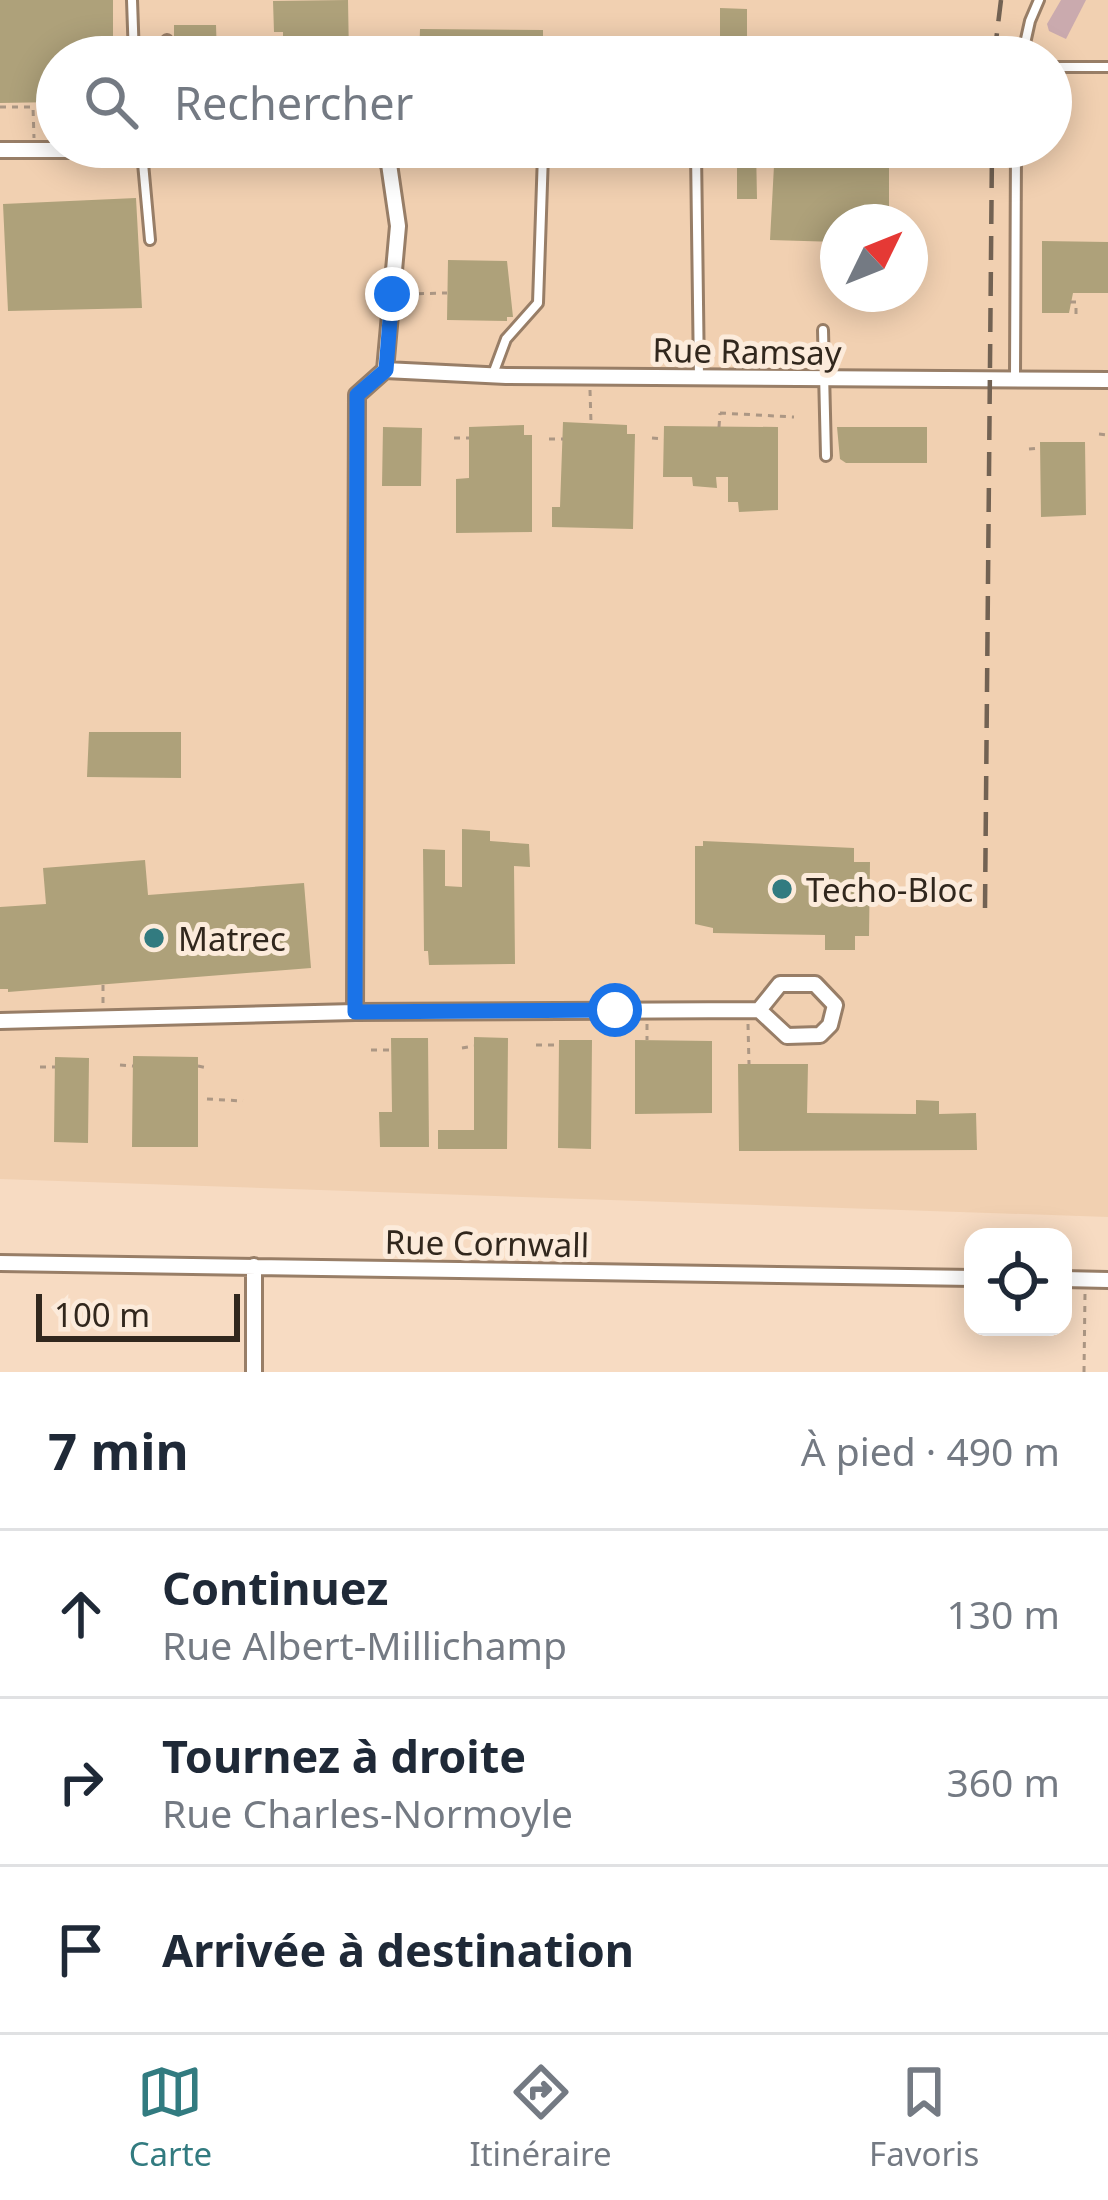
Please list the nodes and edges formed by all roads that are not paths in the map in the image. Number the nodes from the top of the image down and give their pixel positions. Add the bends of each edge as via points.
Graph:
1 (132, 0) edge
2 (1039, 0) edge
3 (133, 36) edge
4 (1027, 36) edge
5 (1072, 67) edge
6 (1108, 67) edge
7 (0, 150) edge
8 (36, 150) edge
9 (141, 168) edge
10 (390, 168) edge
11 (543, 168) edge
12 (696, 168) edge
13 (1016, 168) edge
14 (150, 240) dead end
15 (824, 330) dead end
16 (386, 370) junction
17 (493, 375) junction
18 (700, 377) junction
19 (823, 378) junction
20 (1016, 378) junction
21 (1108, 380) edge
22 (826, 456) dead end
23 (753, 1010) junction
24 (355, 1012) junction
25 (0, 1021) edge
26 (0, 1263) edge
27 (254, 1266) junction
28 (964, 1278) edge
29 (1072, 1280) edge
30 (1108, 1280) edge
31 (254, 1372) edge

1 - 3 lane
2 - 4 lane
5 - 6 lane
7 - 8 street
9 - 14 lane
10 - 16 street via 398,226
11 - 17 lane via 538,303 506,339
12 - 18 lane
13 - 20 lane
15 - 19 lane
16 - 17 street, Rue Ramsay
16 - 24 street via 357,395
17 - 18 street, Rue Ramsay
18 - 19 street, Rue Ramsay
19 - 20 street, Rue Ramsay
19 - 22 lane
20 - 21 street, Rue Ramsay
23 - 23 street via 787,1036 820,1035 835,1005 815,984 780,984
23 - 24 street
24 - 25 street
26 - 27 street, Rue Cornwall
27 - 28 street, Rue Cornwall
27 - 31 street
29 - 30 street

